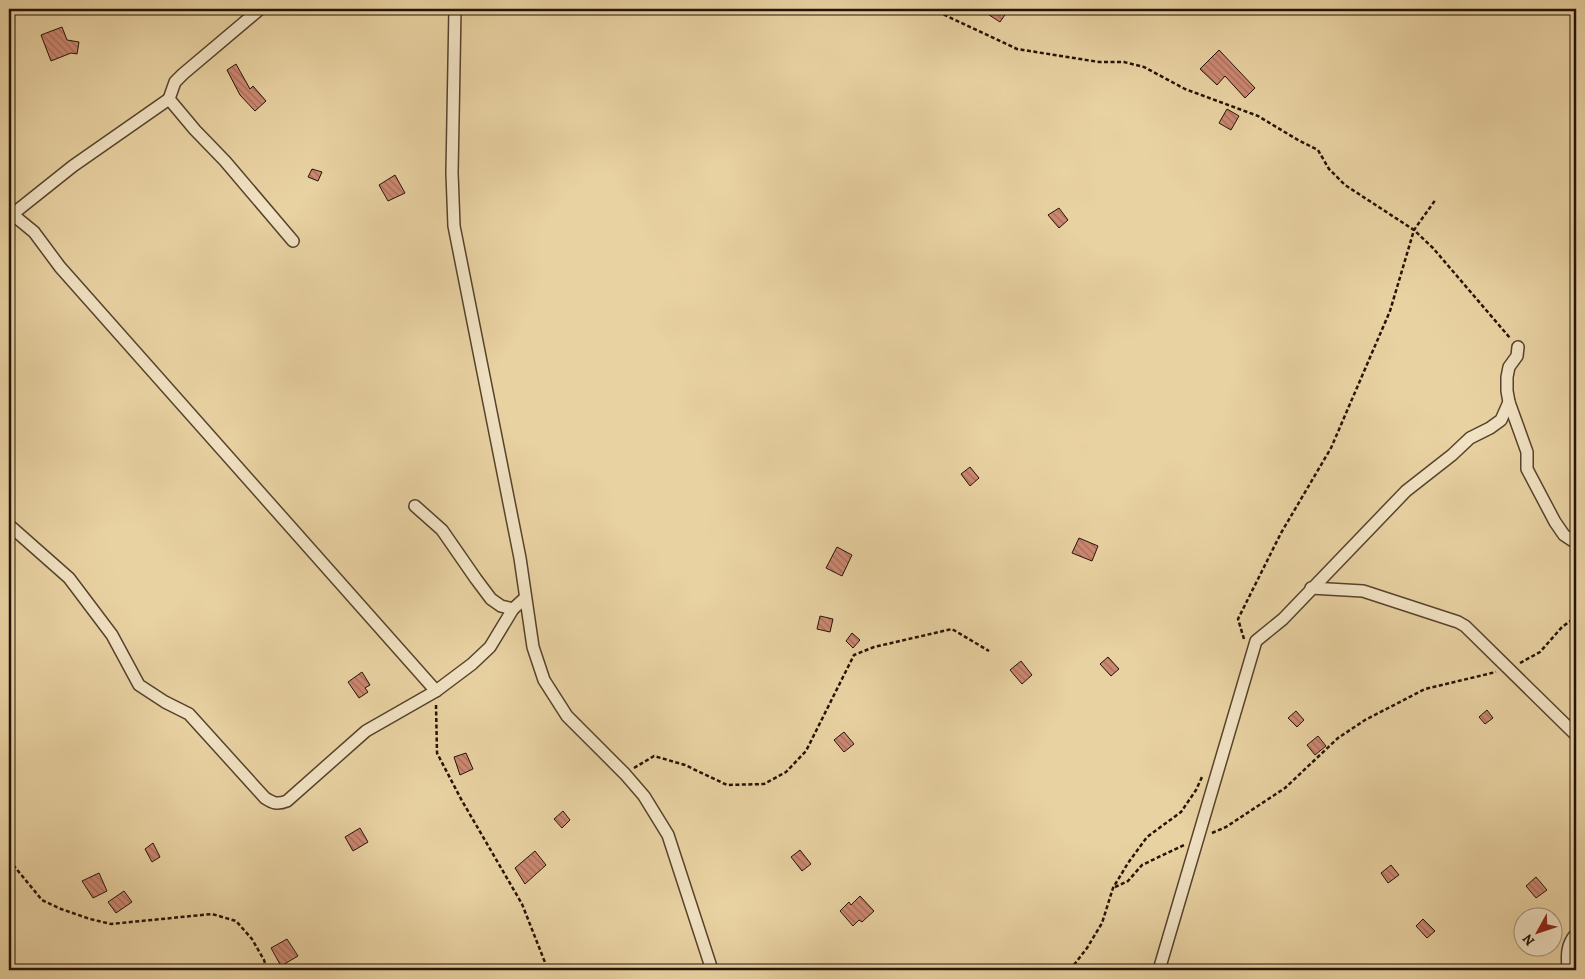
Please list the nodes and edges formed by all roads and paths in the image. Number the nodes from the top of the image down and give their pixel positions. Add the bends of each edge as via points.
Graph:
1 (260, 9) edge
2 (455, 9) edge
3 (932, 9) edge
4 (169, 99) junction
5 (1436, 199) dead end
6 (10, 216) edge
7 (1414, 230) junction
8 (293, 241) dead end
9 (1518, 347) joint
10 (1509, 402) junction
11 (415, 506) dead end
12 (9, 525) edge
13 (1576, 543) edge
14 (1311, 588) junction
15 (525, 598) junction
16 (513, 609) junction
17 (1576, 617) edge
18 (1244, 640) dead end
19 (989, 651) dead end
20 (1510, 669) junction
21 (436, 691) junction
22 (1576, 735) edge
23 (625, 774) junction
24 (1204, 774) dead end
25 (1198, 838) junction
26 (9, 860) edge
27 (1114, 888) junction
28 (1576, 934) edge
29 (268, 970) edge
30 (548, 970) edge
31 (712, 970) edge
32 (1070, 970) edge
33 (1158, 970) edge
34 (1568, 970) edge

1 - 4 street via 183,74 175,82
2 - 15 street via 454,226 520,558
3 - 7 path via 1017,49 1144,67 1185,89 1258,116 1318,150 1329,169 1345,185
4 - 6 street via 73,166
4 - 8 street
5 - 7 path
6 - 21 street via 34,232 60,267
7 - 9 path
7 - 18 path via 1390,311 1331,448 1281,533 1238,619
9 - 10 street via 1507,377
10 - 13 street via 1527,452 1528,473 1564,535
10 - 14 street via 1501,420 1470,438 1406,491
11 - 16 street via 442,530 492,598 501,606
12 - 21 street via 69,578 112,635 139,685 189,714 273,803 287,801 366,731
14 - 20 street via 1363,591 1458,622
14 - 25 street via 1283,619 1256,641
15 - 16 street
15 - 23 street via 533,647 544,680 567,716
16 - 21 street via 490,647
17 - 20 path via 1562,627 1540,652
19 - 23 path via 952,629 874,647 854,655 806,751 786,772 764,784 727,786 685,765 654,756
20 - 22 street
20 - 25 path via 1425,690 1365,720 1338,738 1285,788 1226,827
21 - 30 path via 438,753 522,904
23 - 31 street via 644,796 668,835
24 - 27 path via 1181,812 1147,837
25 - 27 path via 1142,865 1128,882
25 - 33 street
26 - 29 path via 42,900 90,919 111,924 212,914 236,921 252,939
27 - 32 path via 1102,923
28 - 34 street via 1568,946

